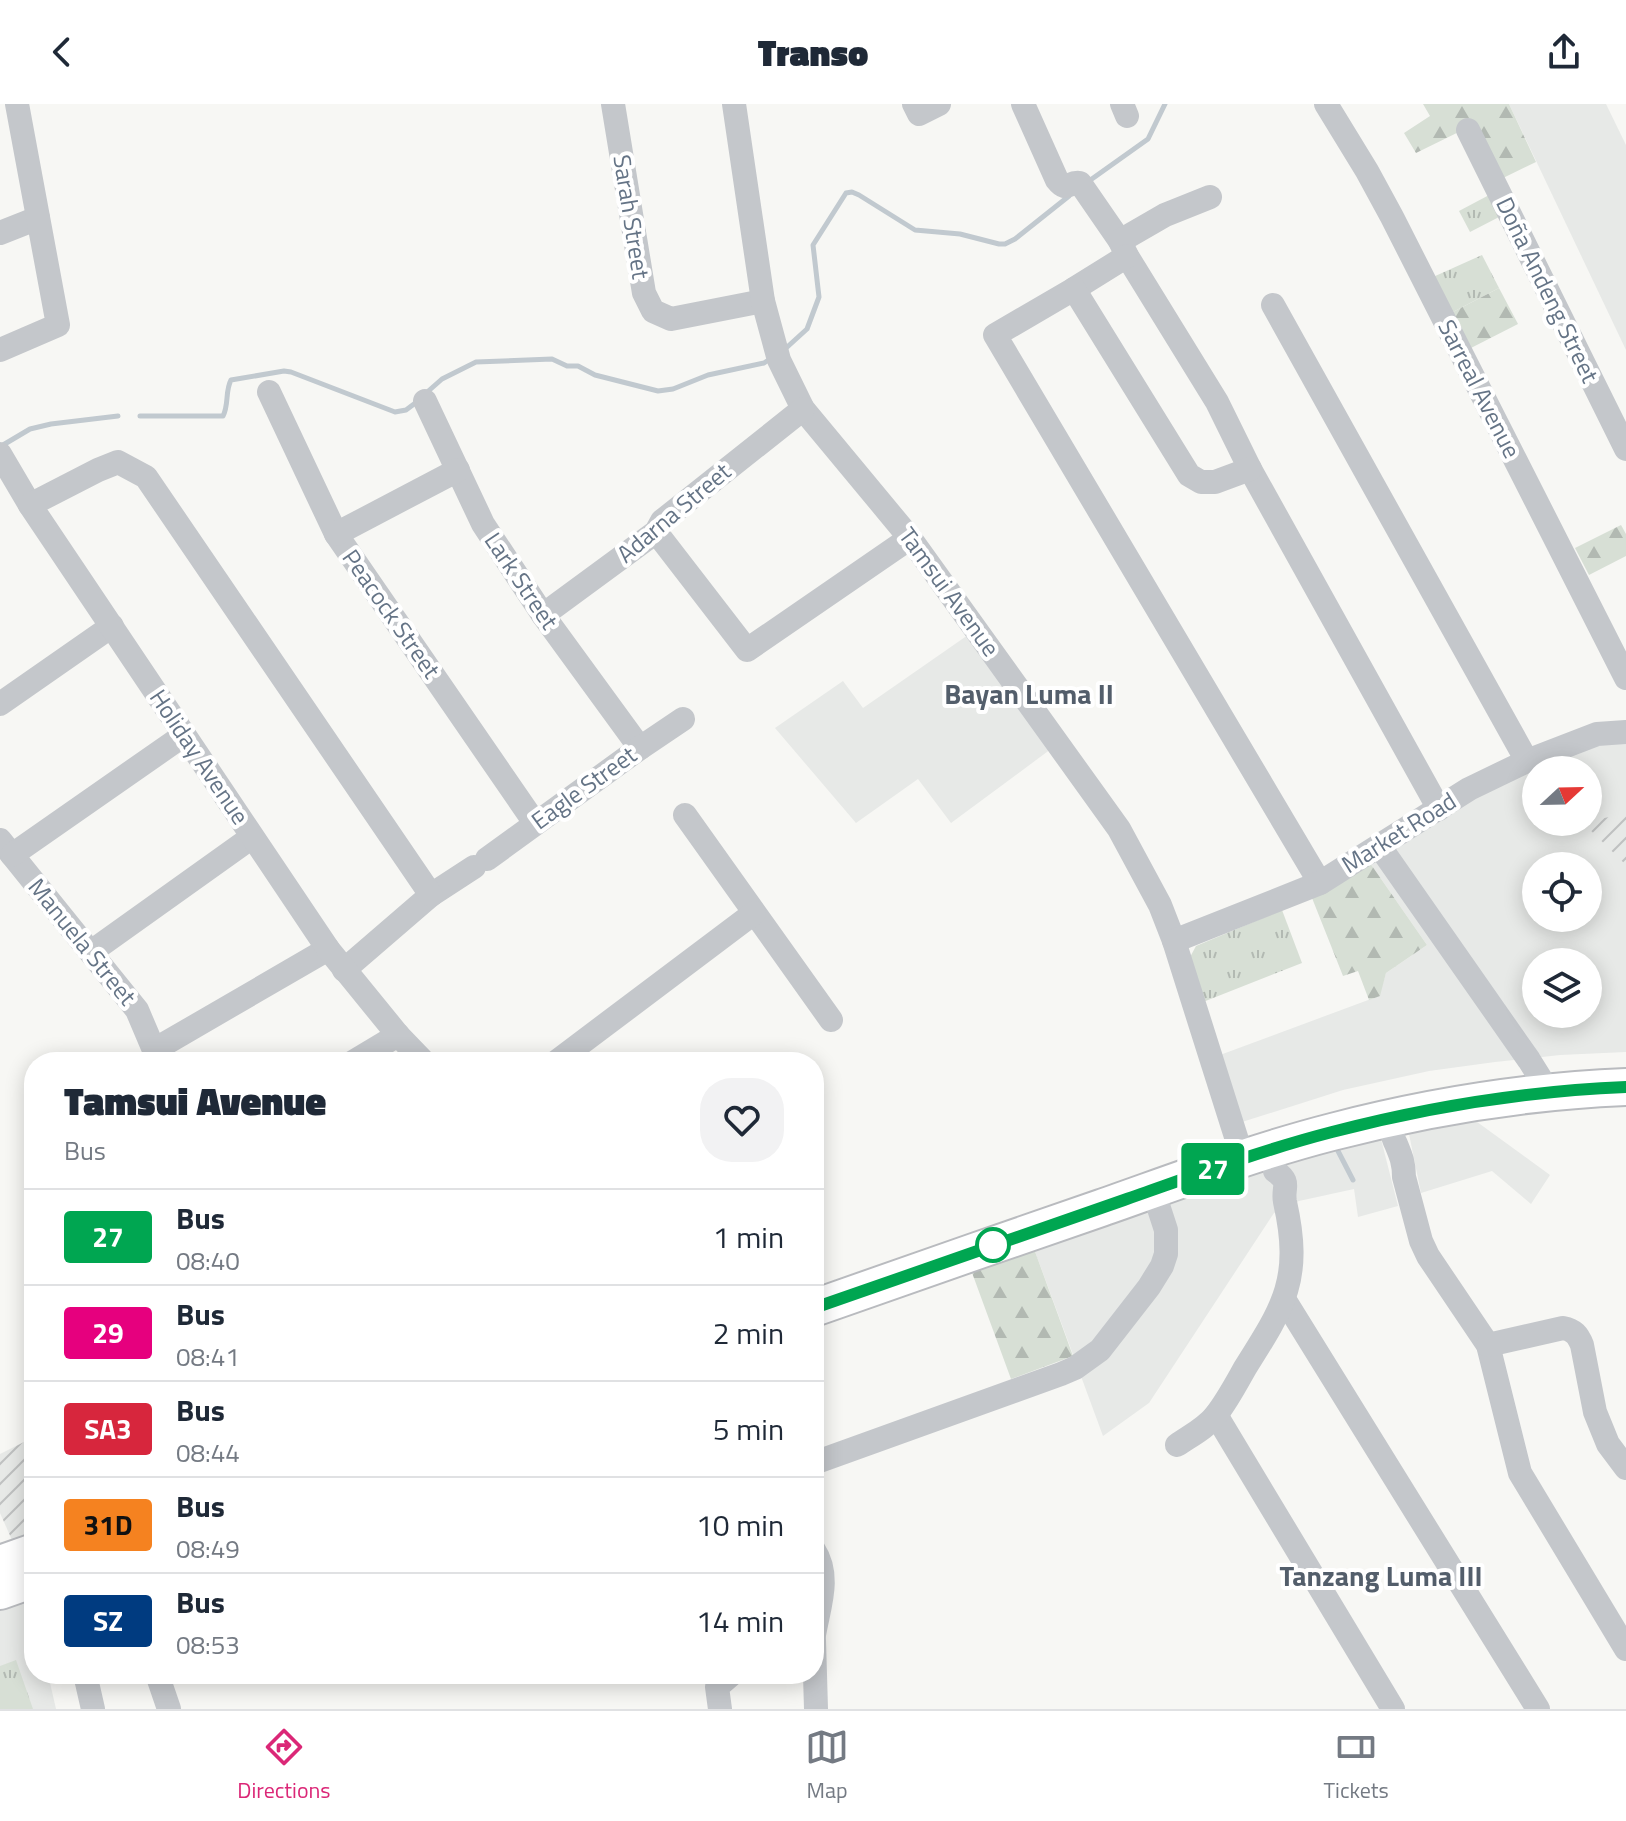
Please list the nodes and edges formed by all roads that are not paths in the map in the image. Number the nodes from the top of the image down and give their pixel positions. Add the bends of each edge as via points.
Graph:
1 (613, 104) edge
2 (734, 104) edge
3 (1023, 104) edge
4 (1326, 104) edge
5 (12, 113) edge
6 (1468, 130) dead end
7 (1210, 197) dead end
8 (38, 218) junction
9 (0, 233) edge
10 (1124, 249) junction
11 (1074, 289) junction
12 (763, 301) junction
13 (1273, 305) dead end
14 (0, 350) edge
15 (269, 392) dead end
16 (425, 401) dead end
17 (803, 409) junction
18 (1626, 449) edge
19 (0, 454) edge
20 (1250, 469) junction
21 (458, 470) junction
22 (30, 505) junction
23 (656, 532) junction
24 (336, 534) junction
25 (910, 538) junction
26 (543, 615) junction
27 (112, 626) junction
28 (1626, 678) edge
29 (0, 704) edge
30 (683, 719) dead end
31 (1626, 732) edge
32 (184, 735) junction
33 (640, 748) junction
34 (1524, 756) edge
35 (1540, 756) edge
36 (1522, 763) edge
37 (1439, 809) junction
38 (685, 815) dead end
39 (535, 823) junction
40 (252, 837) junction
41 (6, 847) edge
42 (1380, 847) junction
43 (1320, 883) junction
44 (431, 895) junction
45 (754, 913) junction
46 (1174, 941) junction
47 (328, 949) junction
48 (91, 952) junction
49 (344, 970) junction
50 (831, 1020) dead end
51 (398, 1035) junction
52 (153, 1052) edge
53 (161, 1052) edge
54 (370, 1052) edge
55 (414, 1052) edge
56 (569, 1052) edge
57 (1626, 1065) edge
58 (1543, 1082) junction
59 (1626, 1087) edge
60 (1392, 1131) junction
61 (1256, 1149) junction
62 (1153, 1190) junction
63 (824, 1280) edge
64 (1284, 1299) junction
65 (824, 1305) edge
66 (1488, 1345) junction
67 (1216, 1415) junction
68 (1177, 1445) dead end
69 (824, 1459) edge
70 (1626, 1468) edge
71 (24, 1556) edge
72 (0, 1564) edge
73 (24, 1583) edge
74 (0, 1591) edge
75 (1626, 1649) edge
76 (87, 1684) edge
77 (160, 1684) edge
78 (720, 1684) edge
79 (815, 1684) edge
80 (93, 1709) edge
81 (169, 1709) edge
82 (720, 1709) edge
83 (816, 1709) edge
84 (1393, 1709) edge
85 (1538, 1709) edge

1 - 12 street, Sarah Street via 644,293 653,311 671,319
2 - 12 street, Tamsui Avenue
3 - 10 street via 1061,186 1080,183
4 - 28 street, Sarreal Avenue via 1392,217
5 - 8 street
6 - 18 street, Doña Andeng Street
7 - 10 street via 1165,215
8 - 9 street
8 - 14 street via 58,325
10 - 11 street
10 - 20 street via 1217,402
11 - 20 street via 1189,475 1215,482
11 - 43 street via 995,335
12 - 17 street, Tamsui Avenue via 779,360
13 - 34 street
15 - 24 street, Peacock Street
16 - 21 street, Lark Street
17 - 23 street, Adarna Street via 662,521
17 - 25 street, Tamsui Avenue
19 - 22 street, Holiday Avenue
20 - 37 street
21 - 24 street
21 - 26 street, Lark Street via 483,524
22 - 27 street, Holiday Avenue
22 - 44 street via 118,462 146,477
23 - 25 street via 747,650
23 - 26 street, Adarna Street
24 - 39 street, Peacock Street
25 - 46 street, Tamsui Avenue via 1119,829
26 - 33 street, Lark Street
27 - 29 street
27 - 32 street, Holiday Avenue
30 - 33 street, Eagle Street
31 - 35 street, Market Road via 1597,734
32 - 40 street, Holiday Avenue
32 - 41 street
33 - 39 street, Eagle Street
36 - 37 street, Market Road
37 - 42 street, Market Road
38 - 45 street
39 - 44 street, Eagle Street
40 - 47 street, Holiday Avenue
40 - 48 street
41 - 48 street, Manuela Street
42 - 43 street, Market Road
42 - 58 street
43 - 46 street, Market Road
44 - 49 street, Eagle Street
45 - 50 street
45 - 56 street
46 - 61 street, Tamsui Avenue
47 - 49 street, Holiday Avenue
47 - 53 street
48 - 52 street, Manuela Street via 137,1010
49 - 51 street, Holiday Avenue
51 - 54 street
51 - 55 street, Holiday Avenue
57 - 58 highway
58 - 59 highway
58 - 60 highway via 1460,1104
58 - 61 highway via 1433,1084 1377,1095
60 - 61 highway via 1329,1133
60 - 66 street via 1421,1241
61 - 62 highway
61 - 63 highway
61 - 64 street, Tamsui Avenue via 1276,1192 1284,1197 1289,1217 1291,1272
62 - 65 highway
62 - 69 street via 1166,1230 1162,1266 1110,1339 1088,1360
64 - 67 street, Tamsui Avenue
64 - 85 street
66 - 70 street via 1572,1330 1582,1345 1595,1412 1608,1444
66 - 75 street via 1520,1473
67 - 68 street, Tamsui Avenue
67 - 84 street
71 - 72 highway
73 - 74 highway
76 - 80 street
77 - 81 street
78 - 82 street
79 - 83 street

